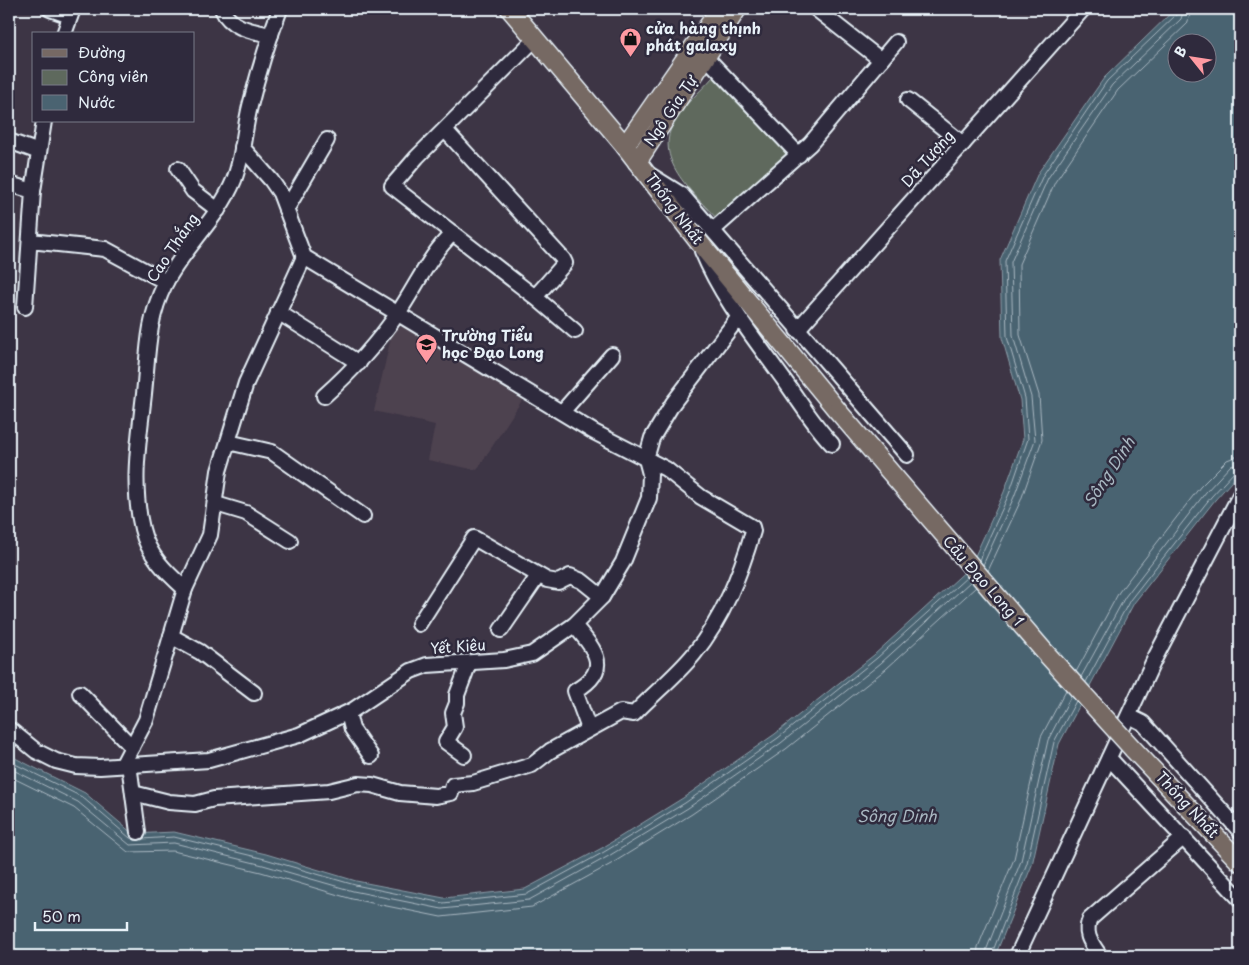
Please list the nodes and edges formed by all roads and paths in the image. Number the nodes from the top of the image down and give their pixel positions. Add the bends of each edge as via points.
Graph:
1 (50, 9) edge
2 (222, 9) edge
3 (280, 9) edge
4 (510, 9) edge
5 (720, 9) edge
6 (737, 9) edge
7 (816, 9) edge
8 (1083, 9) edge
9 (72, 12) edge
10 (65, 32) edge
11 (270, 35) junction
12 (535, 39) junction
13 (896, 42) dead end
14 (700, 53) junction
15 (881, 60) junction
16 (908, 100) dead end
17 (44, 122) edge
18 (445, 130) junction
19 (327, 140) dead end
20 (9, 141) edge
21 (963, 144) junction
22 (625, 146) junction
23 (242, 147) junction
24 (38, 152) junction
25 (799, 155) junction
26 (641, 167) junction
27 (178, 169) dead end
28 (9, 184) edge
29 (33, 191) junction
30 (218, 210) junction
31 (286, 210) junction
32 (713, 230) junction
33 (453, 233) junction
34 (30, 241) junction
35 (698, 241) junction
36 (304, 256) junction
37 (166, 282) junction
38 (535, 297) junction
39 (25, 307) dead end
40 (278, 312) junction
41 (398, 313) junction
42 (738, 318) junction
43 (797, 330) junction
44 (575, 331) dead end
45 (612, 355) dead end
46 (359, 363) junction
47 (324, 396) dead end
48 (837, 410) joint
49 (562, 412) junction
50 (228, 442) junction
51 (832, 444) dead end
52 (907, 455) dead end
53 (646, 459) junction
54 (1240, 495) edge
55 (216, 504) junction
56 (363, 516) dead end
57 (290, 541) dead end
58 (538, 576) junction
59 (185, 589) junction
60 (602, 597) junction
61 (419, 624) dead end
62 (574, 625) junction
63 (501, 630) dead end
64 (172, 636) junction
65 (469, 662) junction
66 (80, 693) dead end
67 (254, 693) dead end
68 (348, 713) junction
69 (1129, 716) junction
70 (9, 729) edge
71 (589, 729) junction
72 (132, 747) junction
73 (1133, 749) joint
74 (464, 755) dead end
75 (371, 756) dead end
76 (1109, 758) junction
77 (126, 764) junction
78 (133, 793) junction
79 (1234, 815) edge
80 (1240, 831) edge
81 (138, 832) dead end
82 (1184, 838) junction
83 (1240, 862) edge
84 (1240, 899) edge
85 (1017, 956) edge
86 (1100, 956) edge

1 - 9 street
2 - 11 street via 226,19 247,31
3 - 11 street, Cao Thắng
4 - 12 main road, Thống Nhất
5 - 14 main road, Ngô Gia Tự
6 - 14 main road, Ngô Gia Tự
7 - 15 street
8 - 21 street, Dã Tượng
9 - 10 street
11 - 23 street, Cao Thắng
12 - 18 street
12 - 22 main road, Thống Nhất
13 - 15 street
14 - 22 main road, Ngô Gia Tự
14 - 25 street
14 - 26 main road, Ngô Gia Tự
15 - 25 street via 830,123
16 - 21 street
17 - 24 street
18 - 33 street via 392,186
18 - 38 street via 563,259 565,263 561,270
19 - 31 street
20 - 24 street
21 - 43 street, Dã Tượng
22 - 26 main road, Thống Nhất
23 - 30 street, Cao Thắng via 235,178
23 - 31 street via 271,180
24 - 29 street
25 - 32 street
26 - 32 street via 682,195
26 - 35 main road, Thống Nhất
27 - 30 street via 193,192
28 - 29 street
29 - 34 street
30 - 37 street, Cao Thắng
31 - 36 street
32 - 43 street
33 - 38 street
33 - 41 street via 442,244
34 - 37 street via 105,249
34 - 39 street
35 - 42 street via 714,281
35 - 48 main road, Thống Nhất
36 - 40 street
36 - 41 street
37 - 59 street, Cao Thắng via 148,332 136,451 136,488 142,530 152,554
38 - 44 street
40 - 46 street
40 - 50 street via 246,383
41 - 46 street
41 - 49 street
42 - 51 street via 815,427
42 - 53 street, Yết Kiêu via 673,403 652,438
43 - 52 street
45 - 49 street
46 - 47 street
48 - 73 main road, Cầu Đạo Long 1, bridge via 1043,650
49 - 53 street
50 - 55 street
50 - 56 street via 272,452
53 - 60 street, Yết Kiêu via 650,474 649,498 623,562
53 - 71 street via 666,469 701,497 752,527 753,531 727,603 693,656 634,714 622,712
54 - 69 street
55 - 57 street via 246,513
55 - 59 street via 210,535
58 - 60 street via 558,582 570,576
58 - 61 street via 474,538
58 - 63 street
59 - 64 street
60 - 62 street, Yết Kiêu
62 - 65 street, Yết Kiêu via 532,654
62 - 71 street via 595,649 598,665 588,683 575,691
64 - 67 street via 200,652
64 - 72 street via 146,720
65 - 68 street, Yết Kiêu via 426,665
65 - 74 street via 453,712 455,727 446,742
66 - 72 street
68 - 75 street via 352,729
68 - 77 street, Yết Kiêu via 299,735 209,760
69 - 76 street
69 - 79 street via 1143,723
70 - 77 street, Yết Kiêu via 36,751 56,761 76,766
71 - 78 street via 532,765 473,783 453,785 451,793 436,796 400,794 358,784 330,791 214,799 195,804 169,802
72 - 77 street
73 - 83 main road, Thống Nhất
76 - 82 street
76 - 85 street
77 - 78 street
78 - 81 street
79 - 80 street
82 - 84 street
82 - 86 street via 1090,919 1086,927 1088,938

